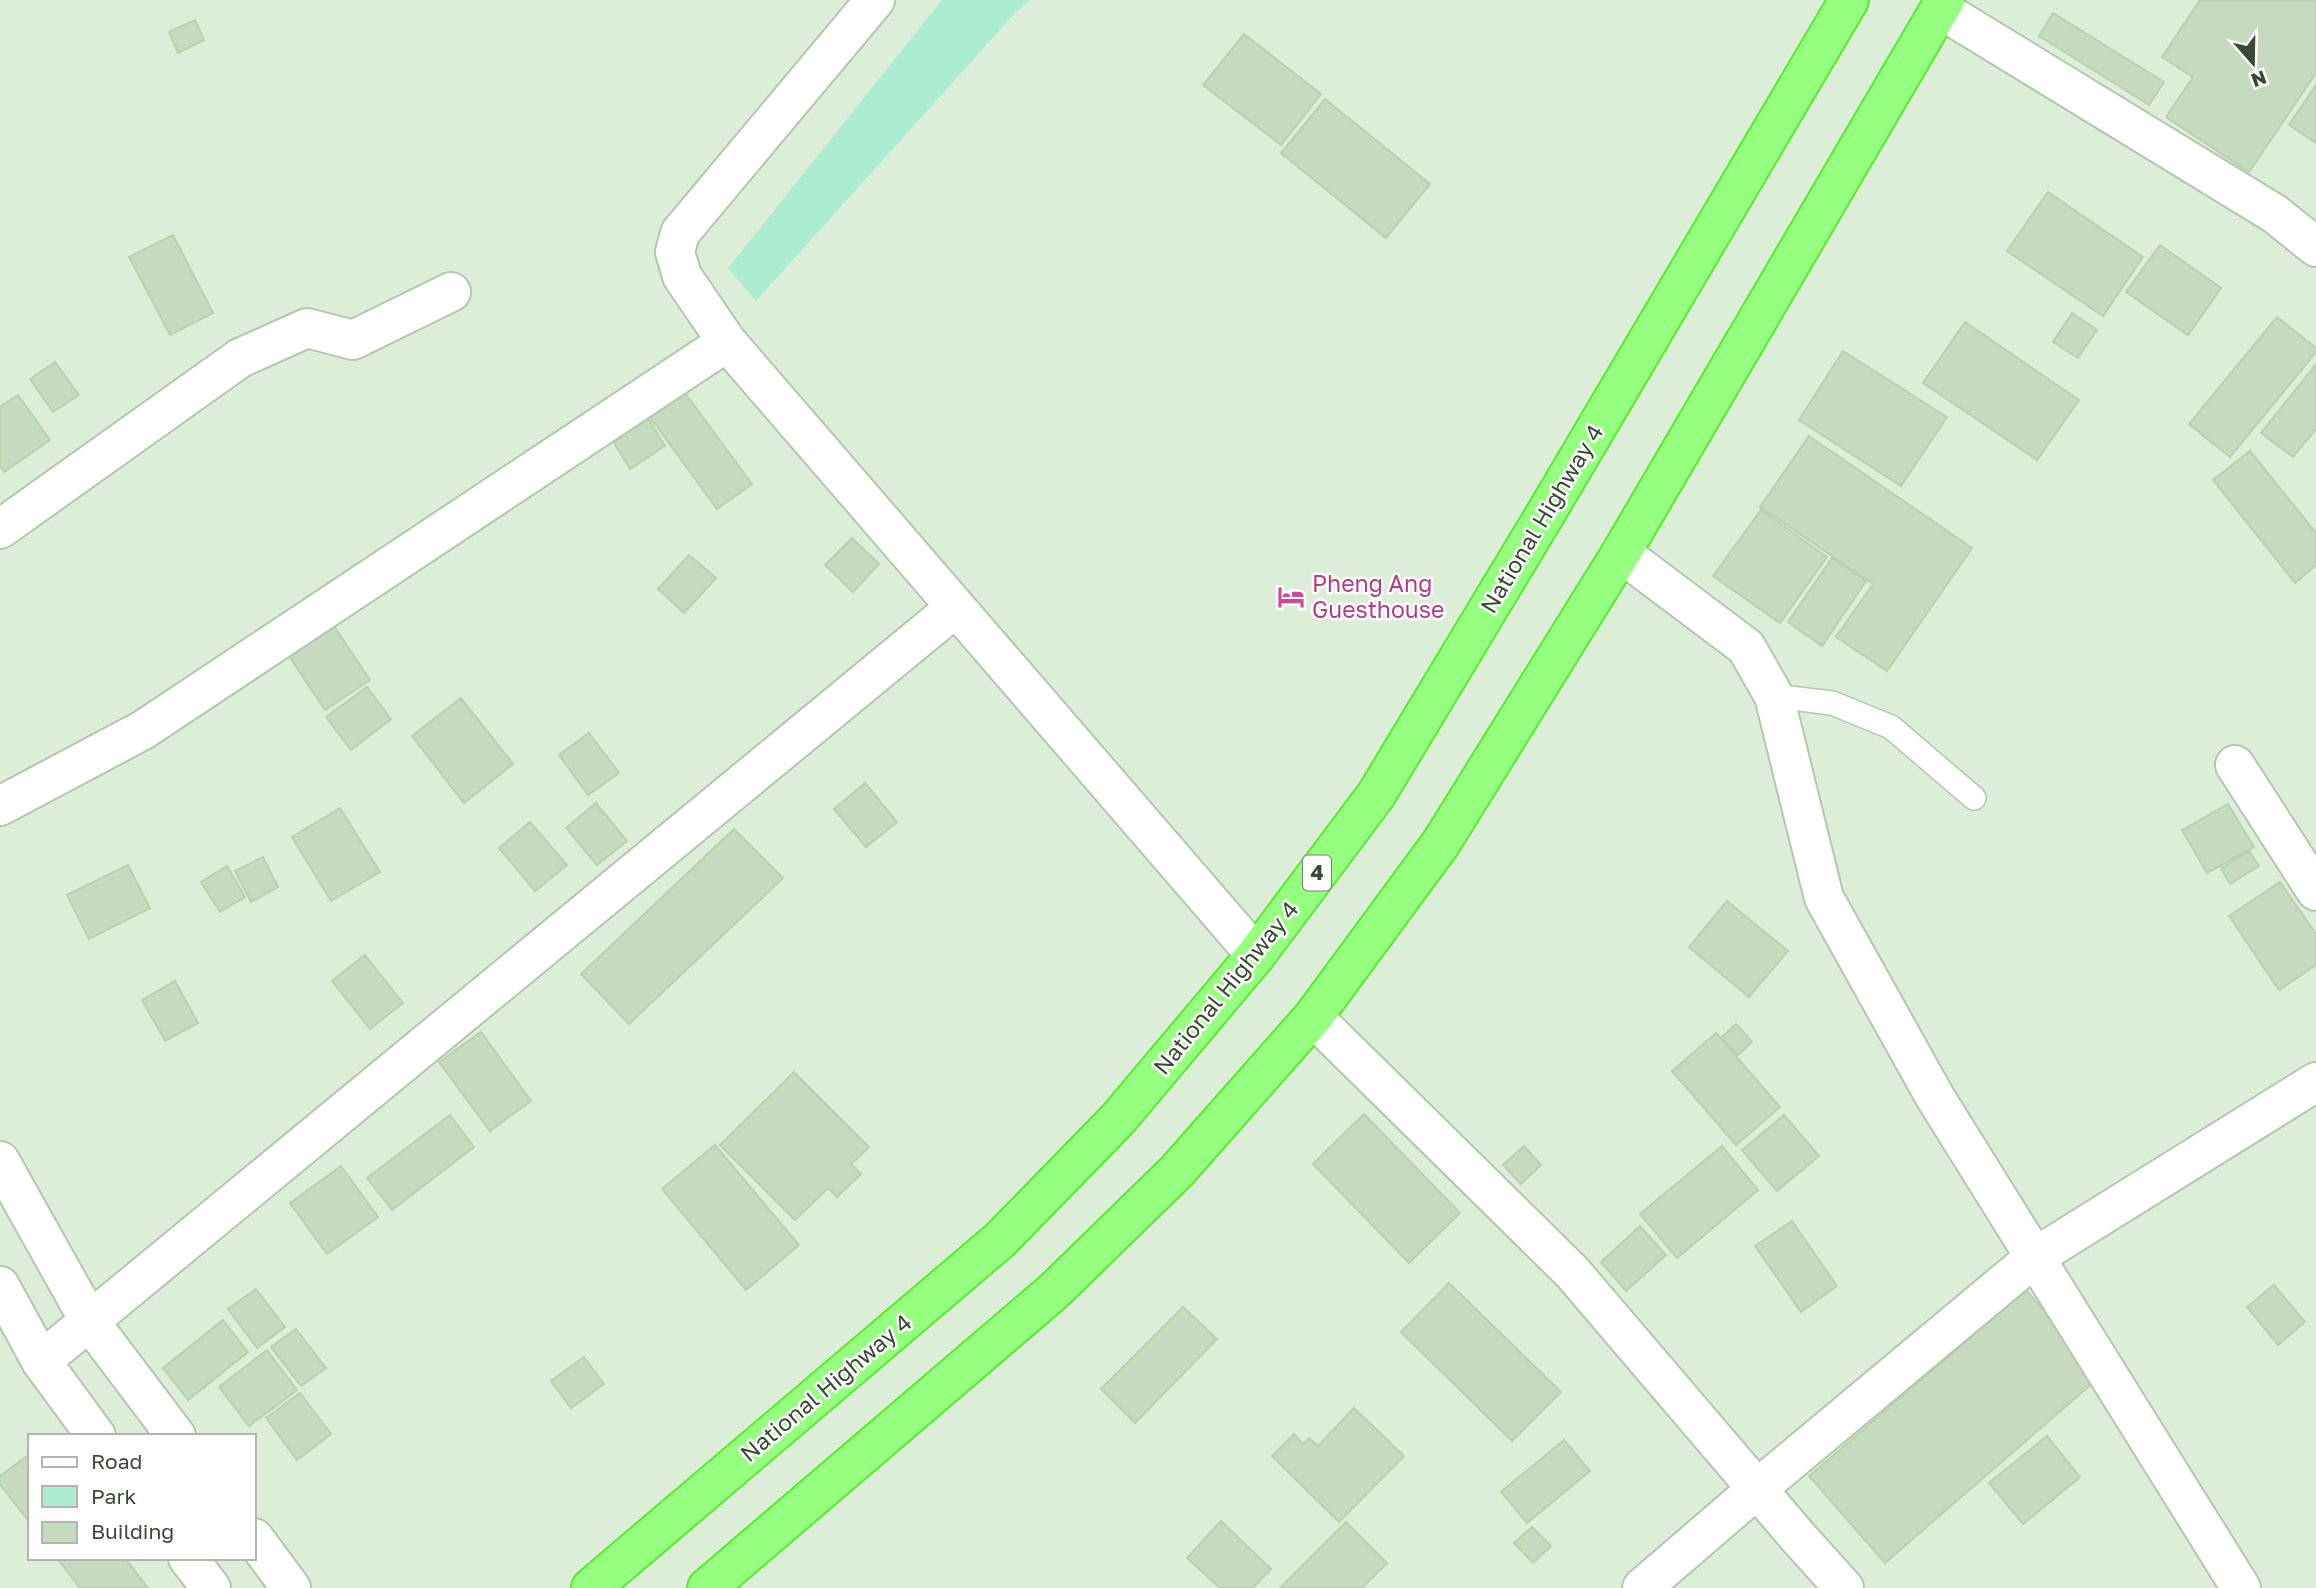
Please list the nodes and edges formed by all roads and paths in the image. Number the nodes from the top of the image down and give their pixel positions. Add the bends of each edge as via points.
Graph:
1 (875, 0) edge
2 (1849, 0) edge
3 (1943, 5) edge
4 (2316, 247) edge
5 (452, 292) dead end
6 (727, 342) junction
7 (0, 528) edge
8 (1621, 553) junction
9 (955, 608) junction
10 (1774, 696) junction
11 (2235, 765) dead end
12 (1974, 798) dead end
13 (0, 806) edge
14 (2316, 891) edge
15 (1256, 955) junction
16 (1312, 1017) junction
17 (2316, 1082) edge
18 (0, 1161) edge
19 (2035, 1257) junction
20 (0, 1286) edge
21 (90, 1322) junction
22 (41, 1361) junction
23 (95, 1434) edge
24 (174, 1434) edge
25 (1758, 1489) junction
26 (256, 1541) edge
27 (190, 1560) edge
28 (211, 1588) edge
29 (292, 1588) edge
30 (591, 1588) edge
31 (707, 1588) edge
32 (1642, 1588) edge
33 (1844, 1588) edge
34 (2241, 1588) edge

1 - 6 street via 680,233 676,252 681,276
2 - 15 highway, National Highway 4 / 4 via 1376,795
3 - 4 street via 2275,214
3 - 8 highway
5 - 7 street via 354,340 307,328 240,359
6 - 9 street
6 - 13 street via 143,730
8 - 10 street via 1746,648
8 - 16 highway via 1441,843
9 - 15 street
9 - 21 street
10 - 12 lane via 1832,703 1891,727
10 - 19 street via 1825,898 1935,1097
11 - 14 street
15 - 30 highway, National Highway 4 / 4 via 1118,1119 1000,1240
16 - 25 street via 1572,1272
16 - 31 highway via 1177,1171 1054,1292
17 - 19 street
18 - 21 street
19 - 25 street
19 - 34 street
20 - 22 street
21 - 22 street
21 - 24 street
22 - 23 street
25 - 32 street
25 - 33 street
26 - 29 street
27 - 28 street

